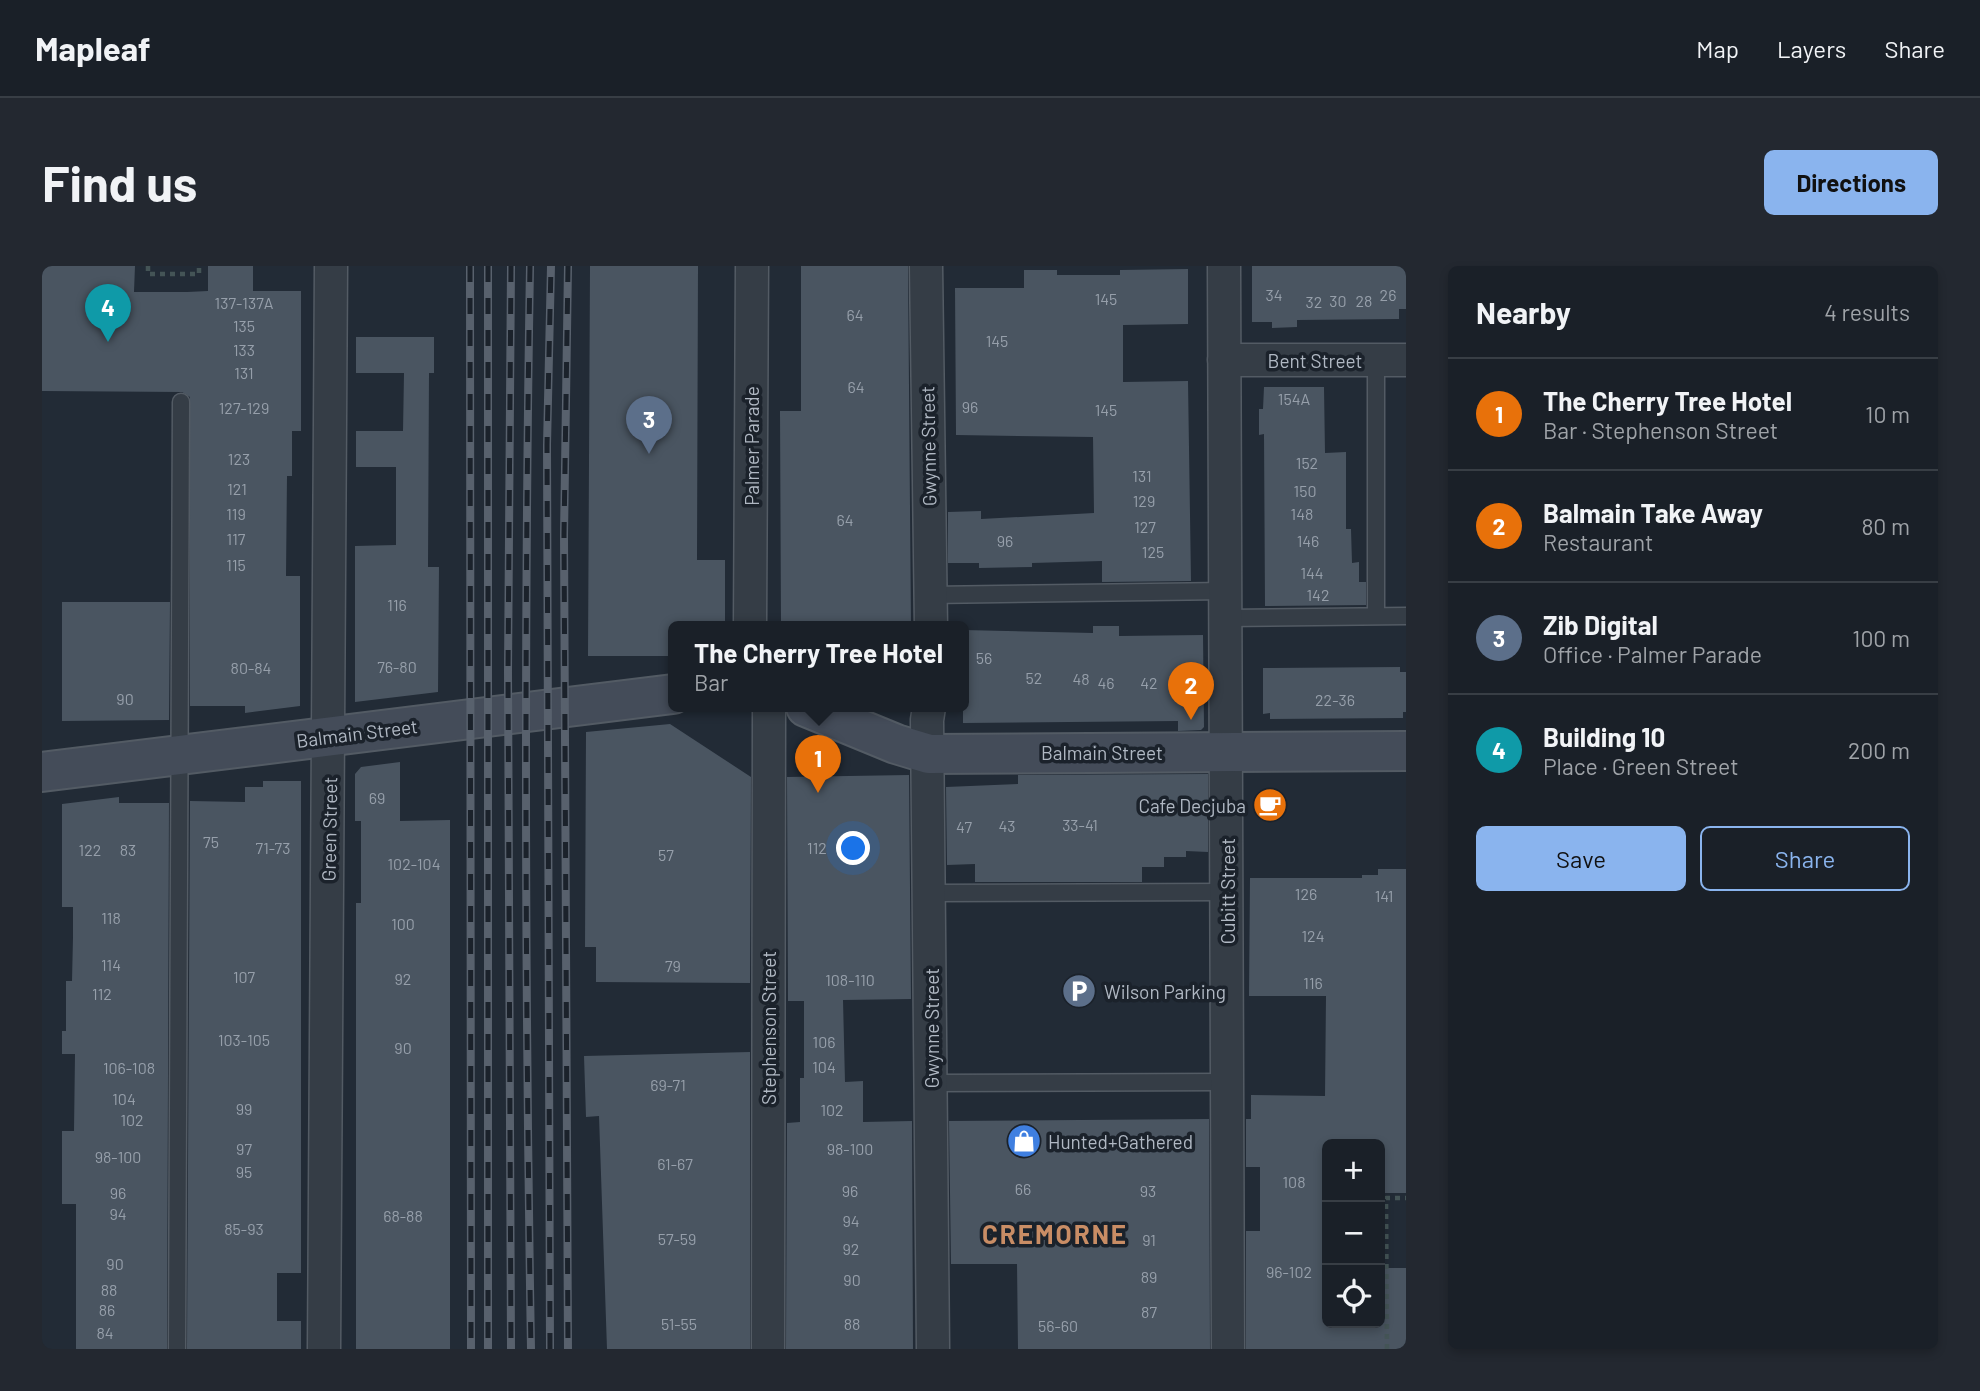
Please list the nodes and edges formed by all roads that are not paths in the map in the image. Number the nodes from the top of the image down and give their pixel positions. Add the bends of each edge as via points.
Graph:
1 (331, 266) edge
2 (752, 266) edge
3 (926, 266) edge
4 (1224, 266) edge
5 (1224, 360) junction
6 (1391, 360) edge
7 (181, 402) dead end
8 (930, 595) junction
9 (1228, 605) junction
10 (1376, 616) junction
11 (1406, 616) edge
12 (750, 621) edge
13 (931, 621) edge
14 (668, 696) edge
15 (769, 712) edge
16 (818, 712) edge
17 (928, 712) edge
18 (330, 735) junction
19 (1228, 751) junction
20 (1406, 751) edge
21 (929, 754) junction
22 (180, 755) junction
23 (42, 772) edge
24 (1227, 892) junction
25 (930, 893) junction
26 (1225, 1082) junction
27 (931, 1083) junction
28 (177, 1349) edge
29 (324, 1349) edge
30 (768, 1349) edge
31 (933, 1349) edge
32 (1228, 1349) edge

1 - 18 street, Green Street
2 - 12 street, Palmer Parade
3 - 8 street, Gwynne Street
4 - 5 street, Cubitt Street
5 - 6 street, Bent Street
5 - 9 street, Cubitt Street
6 - 10 lane
7 - 22 lane
8 - 9 lane
8 - 13 street, Gwynne Street
9 - 10 lane
9 - 19 street, Cubitt Street
10 - 11 lane
14 - 18 street, Balmain Street
15 - 30 street, Stephenson Street
16 - 21 street, Balmain Street
17 - 21 street, Gwynne Street
18 - 22 street, Balmain Street
18 - 29 street, Green Street
19 - 20 street, Balmain Street
19 - 21 street, Balmain Street
19 - 24 street, Cubitt Street
21 - 25 street, Gwynne Street
22 - 23 street, Balmain Street
22 - 28 lane
24 - 25 lane
24 - 26 street, Cubitt Street
25 - 27 street, Gwynne Street
26 - 27 lane
26 - 32 street, Cubitt Street
27 - 31 street, Gwynne Street

